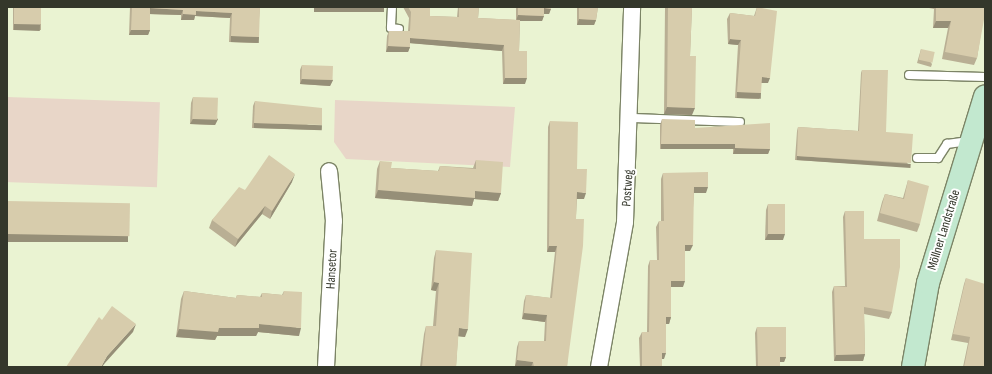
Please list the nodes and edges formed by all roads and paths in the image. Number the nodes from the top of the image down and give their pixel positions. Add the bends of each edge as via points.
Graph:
1 (392, 7) edge
2 (632, 7) edge
3 (399, 29) edge
4 (909, 75) dead end
5 (985, 77) edge
6 (985, 96) edge
7 (631, 118) junction
8 (740, 122) dead end
9 (971, 140) junction
10 (917, 158) dead end
11 (329, 171) dead end
12 (326, 367) edge
13 (599, 367) edge
14 (913, 367) edge

1 - 3 lane via 391,28
2 - 7 street, Postweg
4 - 5 lane
6 - 9 main road, Möllner Landstraße
7 - 8 lane
7 - 13 street, Postweg via 625,222
9 - 10 lane via 947,144 938,158
9 - 14 main road, Möllner Landstraße via 928,283
11 - 12 street, Hansetor via 334,221

